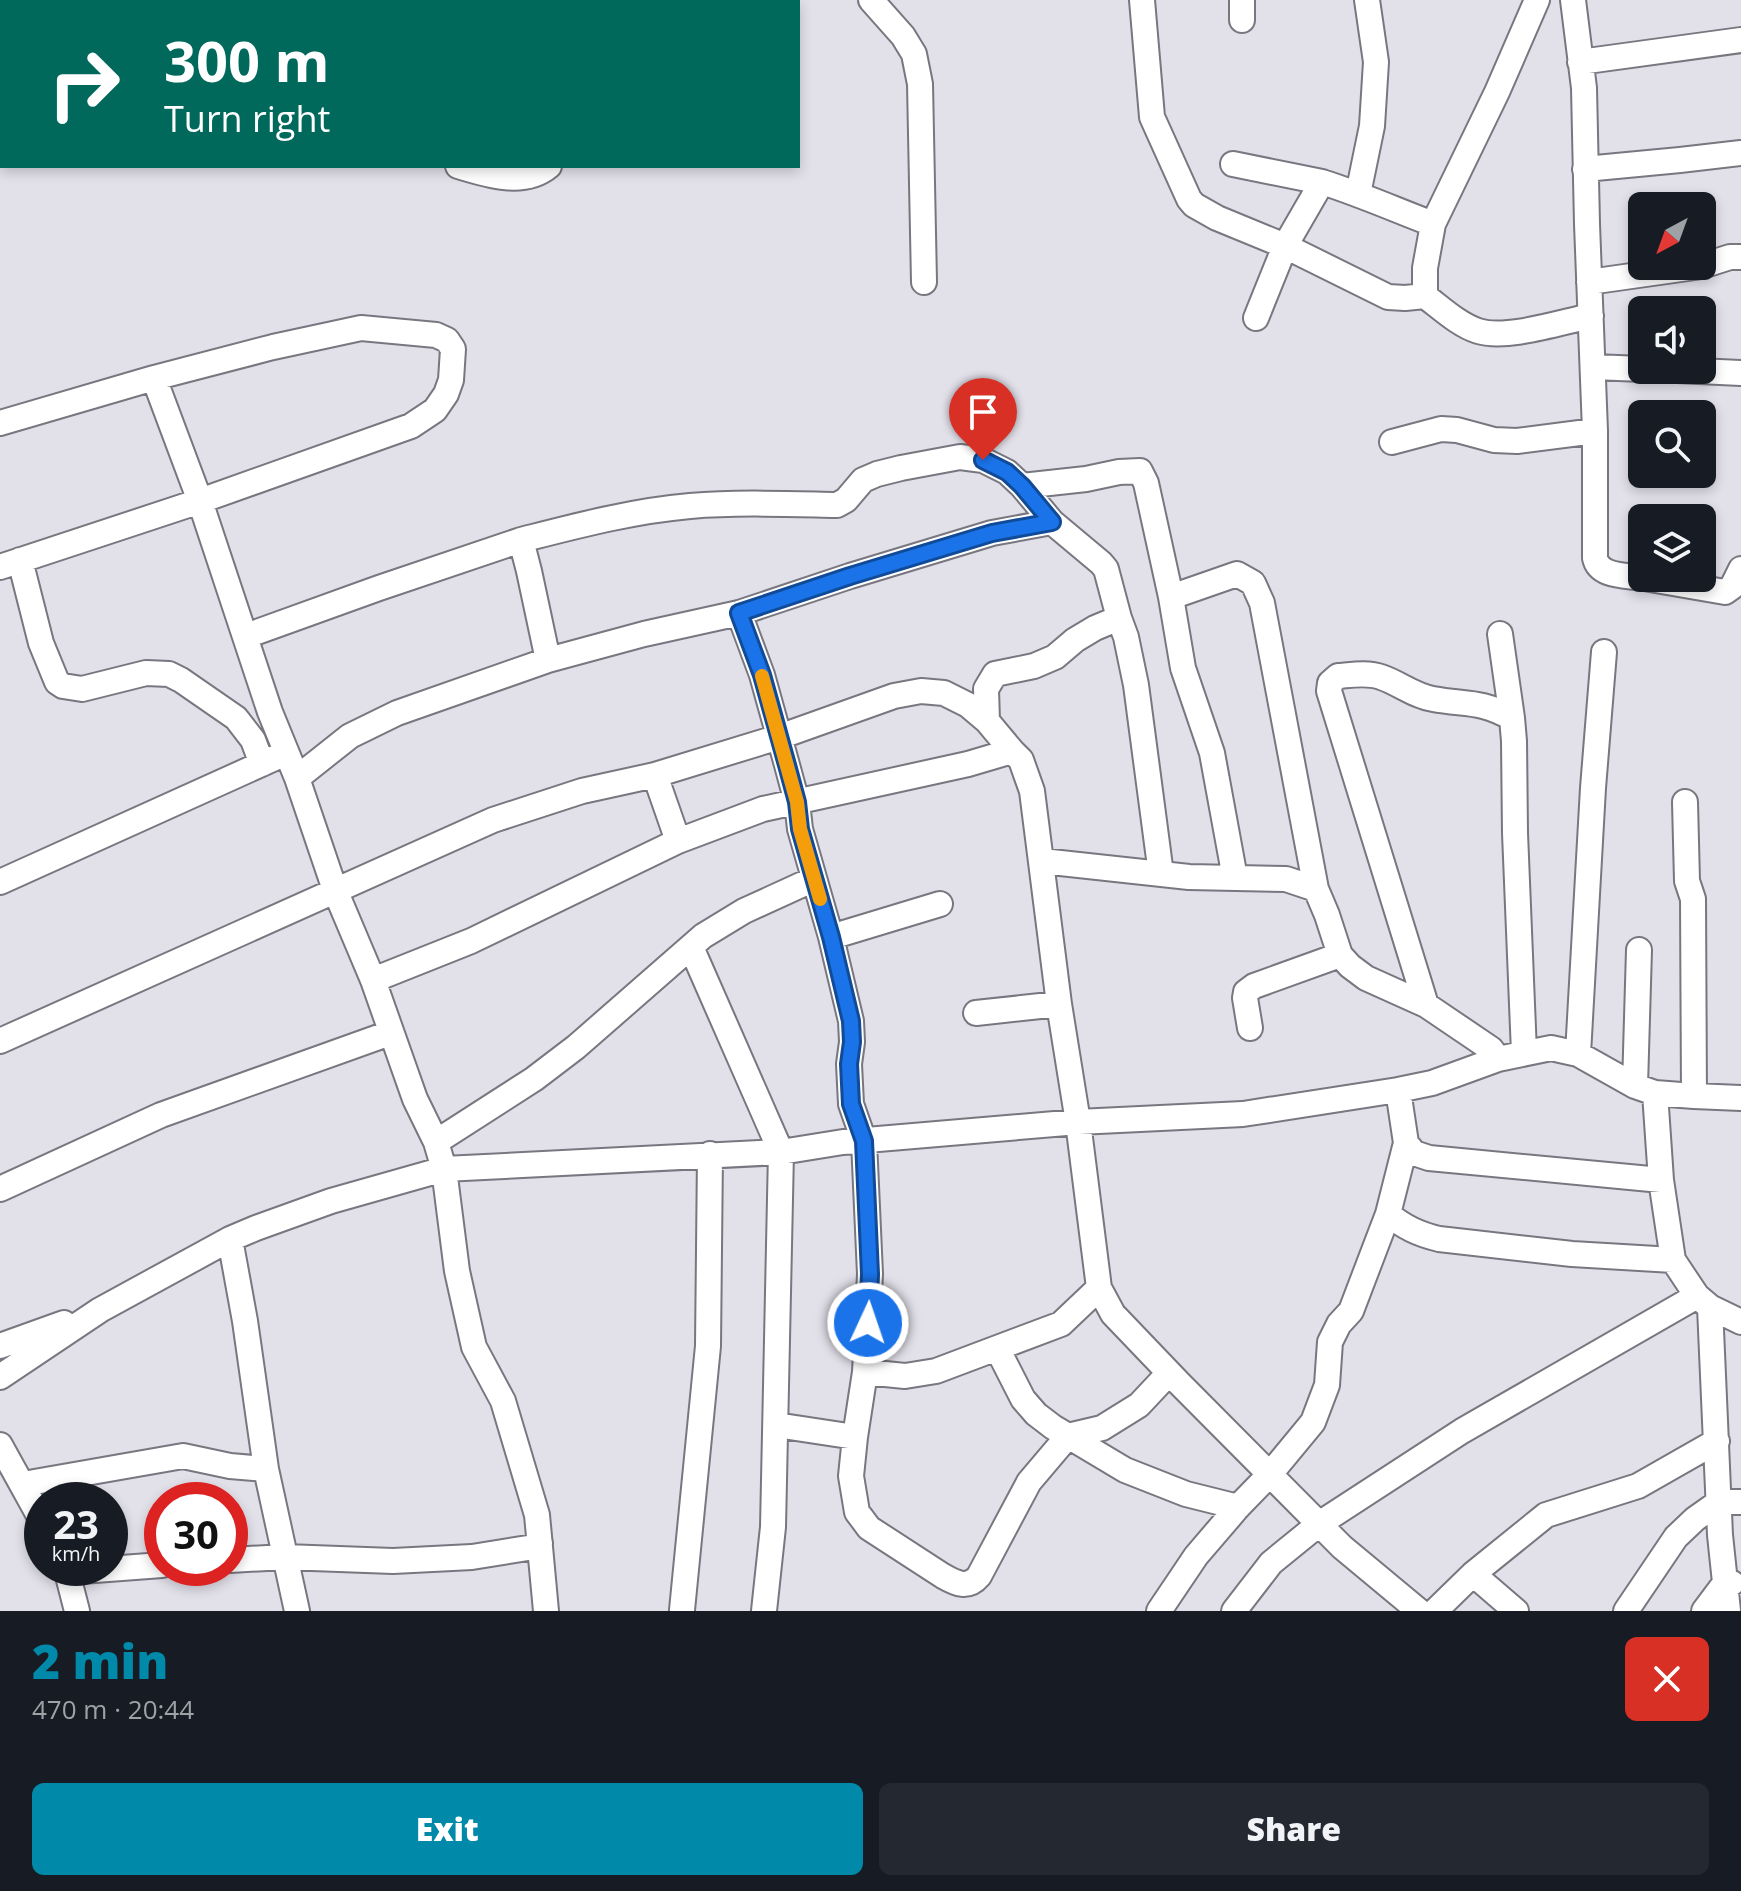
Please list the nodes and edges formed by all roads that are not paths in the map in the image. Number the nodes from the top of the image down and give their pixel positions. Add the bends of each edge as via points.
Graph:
1 (871, 0) edge
2 (1142, 0) edge
3 (1367, 0) edge
4 (1537, 0) edge
5 (1573, 0) edge
6 (1741, 40) edge
7 (1580, 62) junction
8 (1741, 153) edge
9 (1233, 164) dead end
10 (465, 168) edge
11 (546, 168) edge
12 (1585, 169) junction
13 (1322, 182) junction
14 (1358, 194) junction
15 (1433, 224) junction
16 (1285, 246) junction
17 (1741, 257) edge
18 (1716, 262) edge
19 (1628, 276) edge
20 (924, 282) dead end
21 (1589, 282) junction
22 (1425, 296) junction
23 (1591, 316) junction
24 (1256, 318) dead end
25 (1594, 367) junction
26 (1628, 368) edge
27 (1716, 372) edge
28 (1741, 373) edge
29 (154, 378) junction
30 (0, 423) edge
31 (1595, 431) junction
32 (1392, 442) dead end
33 (1022, 486) junction
34 (200, 501) junction
35 (1052, 522) junction
36 (521, 540) junction
37 (10, 563) edge
38 (1741, 569) edge
39 (1628, 575) edge
40 (1716, 590) edge
41 (1171, 597) junction
42 (739, 613) junction
43 (1119, 618) junction
44 (1500, 634) dead end
45 (246, 636) junction
46 (1604, 652) dead end
47 (548, 660) junction
48 (1512, 718) junction
49 (987, 721) junction
50 (779, 737) junction
51 (1012, 751) junction
52 (286, 752) junction
53 (262, 764) junction
54 (655, 775) junction
55 (297, 778) junction
56 (797, 802) junction
57 (1685, 802) dead end
58 (678, 841) junction
59 (1042, 861) junction
60 (1161, 874) junction
61 (1235, 878) junction
62 (814, 879) junction
63 (0, 882) edge
64 (1316, 889) junction
65 (335, 890) junction
66 (940, 904) dead end
67 (831, 937) junction
68 (691, 947) junction
69 (1639, 950) dead end
70 (1340, 955) junction
71 (373, 980) junction
72 (1059, 1004) junction
73 (1426, 1005) junction
74 (976, 1013) dead end
75 (1250, 1028) dead end
76 (390, 1033) junction
77 (0, 1041) edge
78 (1524, 1053) junction
79 (1578, 1054) junction
80 (1498, 1059) junction
81 (1645, 1089) junction
82 (1398, 1090) junction
83 (1694, 1096) junction
84 (1741, 1098) edge
85 (1078, 1122) junction
86 (864, 1141) junction
87 (436, 1142) junction
88 (1406, 1143) junction
89 (781, 1152) junction
90 (710, 1154) junction
91 (444, 1169) junction
92 (1661, 1180) junction
93 (0, 1189) edge
94 (1388, 1214) junction
95 (230, 1239) junction
96 (1673, 1260) junction
97 (1099, 1288) junction
98 (1704, 1302) junction
99 (100, 1310) junction
100 (1741, 1322) edge
101 (0, 1346) edge
102 (997, 1348) junction
103 (865, 1372) junction
104 (1169, 1373) junction
105 (0, 1377) edge
106 (776, 1425) junction
107 (1068, 1436) junction
108 (855, 1437) junction
109 (1717, 1441) junction
110 (0, 1445) edge
111 (266, 1469) junction
112 (1270, 1474) junction
113 (23, 1484) joint
114 (1730, 1502) edge
115 (1238, 1507) junction
116 (1319, 1524) junction
117 (540, 1543) junction
118 (285, 1557) junction
119 (248, 1559) edge
120 (1473, 1574) junction
121 (1733, 1583) edge
122 (71, 1586) edge
123 (682, 1610) edge
124 (77, 1611) edge
125 (297, 1611) edge
126 (546, 1611) edge
127 (764, 1611) edge
128 (1159, 1611) edge
129 (1234, 1611) edge
130 (1419, 1611) edge
131 (1435, 1611) edge
132 (1516, 1611) edge
133 (1626, 1611) edge
134 (1704, 1611) edge
135 (1728, 1611) edge

1 - 20 street via 914,54 920,84
2 - 16 street via 1152,117 1189,199 1227,223
3 - 14 street via 1376,62 1372,126
4 - 15 street
5 - 7 street
6 - 7 street
7 - 12 street
8 - 12 street
9 - 13 street
10 - 11 street via 521,178
12 - 21 street
13 - 14 street
13 - 16 street
14 - 15 street
15 - 22 street
16 - 22 street via 1388,297
16 - 24 street
17 - 18 street
19 - 21 street
21 - 23 street
22 - 23 street via 1459,322 1502,334
23 - 25 street
25 - 26 street
25 - 31 street
27 - 28 street
29 - 30 street
29 - 34 street
29 - 34 street via 361,328 436,335 453,349 446,394 435,410 411,426
31 - 32 street via 1517,441 1441,429
31 - 39 street via 1595,558 1603,571
33 - 35 street
33 - 36 street via 983,460 960,457 877,474 837,505 689,506 628,514
33 - 41 street via 1140,471
34 - 37 street
34 - 45 street
35 - 42 street via 992,533
35 - 43 street via 1106,569
36 - 45 street
36 - 47 street
37 - 53 street via 57,682 82,689 146,673 169,674 236,718
38 - 40 street via 1732,587
41 - 61 street via 1183,668 1212,753
41 - 64 street via 1237,574 1253,583 1262,603
42 - 47 street
42 - 50 street
43 - 49 street via 1075,640 1055,657 995,674 986,689
43 - 60 street via 1136,685
44 - 48 street
45 - 52 street
46 - 79 street
47 - 55 street via 397,713 350,736
48 - 73 street via 1493,707 1432,699 1379,675 1338,676 1330,683
48 - 78 street
49 - 50 street via 944,693 921,691
49 - 51 street
50 - 54 street
50 - 56 street
51 - 56 street
51 - 59 street via 1021,760 1032,791
52 - 53 street
52 - 55 street
53 - 63 street
54 - 58 street
54 - 65 street via 582,791 493,820
55 - 65 street
56 - 58 street
56 - 62 street
57 - 83 street via 1687,881 1693,899
58 - 71 street via 471,941
59 - 60 street
59 - 72 street
60 - 61 street
61 - 64 street via 1286,879
62 - 67 street
62 - 68 street via 744,911
64 - 70 street
65 - 71 street
65 - 77 street
66 - 67 street
67 - 86 street via 851,1021 851,1104
68 - 87 street via 576,1047
68 - 89 street
69 - 81 street
70 - 73 street via 1366,978
70 - 75 street via 1246,992
71 - 76 street
72 - 74 street
72 - 85 street
73 - 80 street
76 - 87 street
76 - 93 street via 161,1115
78 - 79 street via 1551,1048
78 - 80 street
79 - 81 street
80 - 82 street
81 - 83 street
81 - 92 street
82 - 85 street via 1243,1114
82 - 88 street
83 - 84 street
85 - 86 street
85 - 97 street
86 - 89 street
86 - 103 street via 870,1274
87 - 91 street
88 - 92 street via 1414,1153 1429,1158
88 - 94 street
89 - 90 street
89 - 106 street
90 - 91 street
90 - 123 street via 708,1346
91 - 95 street via 331,1201
91 - 117 street via 457,1271 474,1347 503,1401 537,1515
92 - 96 street
94 - 96 street via 1419,1235 1439,1239
94 - 112 street via 1351,1311 1330,1342 1327,1385 1313,1422
95 - 99 street
95 - 111 street
96 - 98 street
97 - 102 street via 1061,1324
97 - 104 street via 1113,1314
98 - 100 street
98 - 109 street
98 - 116 street via 1462,1431
99 - 101 street
99 - 105 street
102 - 103 street via 919,1375
102 - 107 street via 1028,1406
103 - 108 street
104 - 107 street via 1139,1405 1102,1428
104 - 112 street
106 - 108 street
106 - 127 street
107 - 108 street via 1029,1482 979,1576 967,1585 943,1576 861,1520 851,1476
107 - 115 street via 1125,1470
109 - 114 street
109 - 120 street via 1638,1486 1546,1515
110 - 113 street
111 - 113 street via 183,1456
111 - 118 street
112 - 115 street
112 - 116 street
114 - 121 street via 1720,1535
114 - 133 street via 1695,1519 1676,1537
115 - 128 street
116 - 129 street via 1271,1563
116 - 130 street
117 - 118 street via 472,1557
117 - 126 street
118 - 119 street
118 - 125 street
120 - 131 street
120 - 132 street
121 - 134 street
121 - 135 street
122 - 124 street

